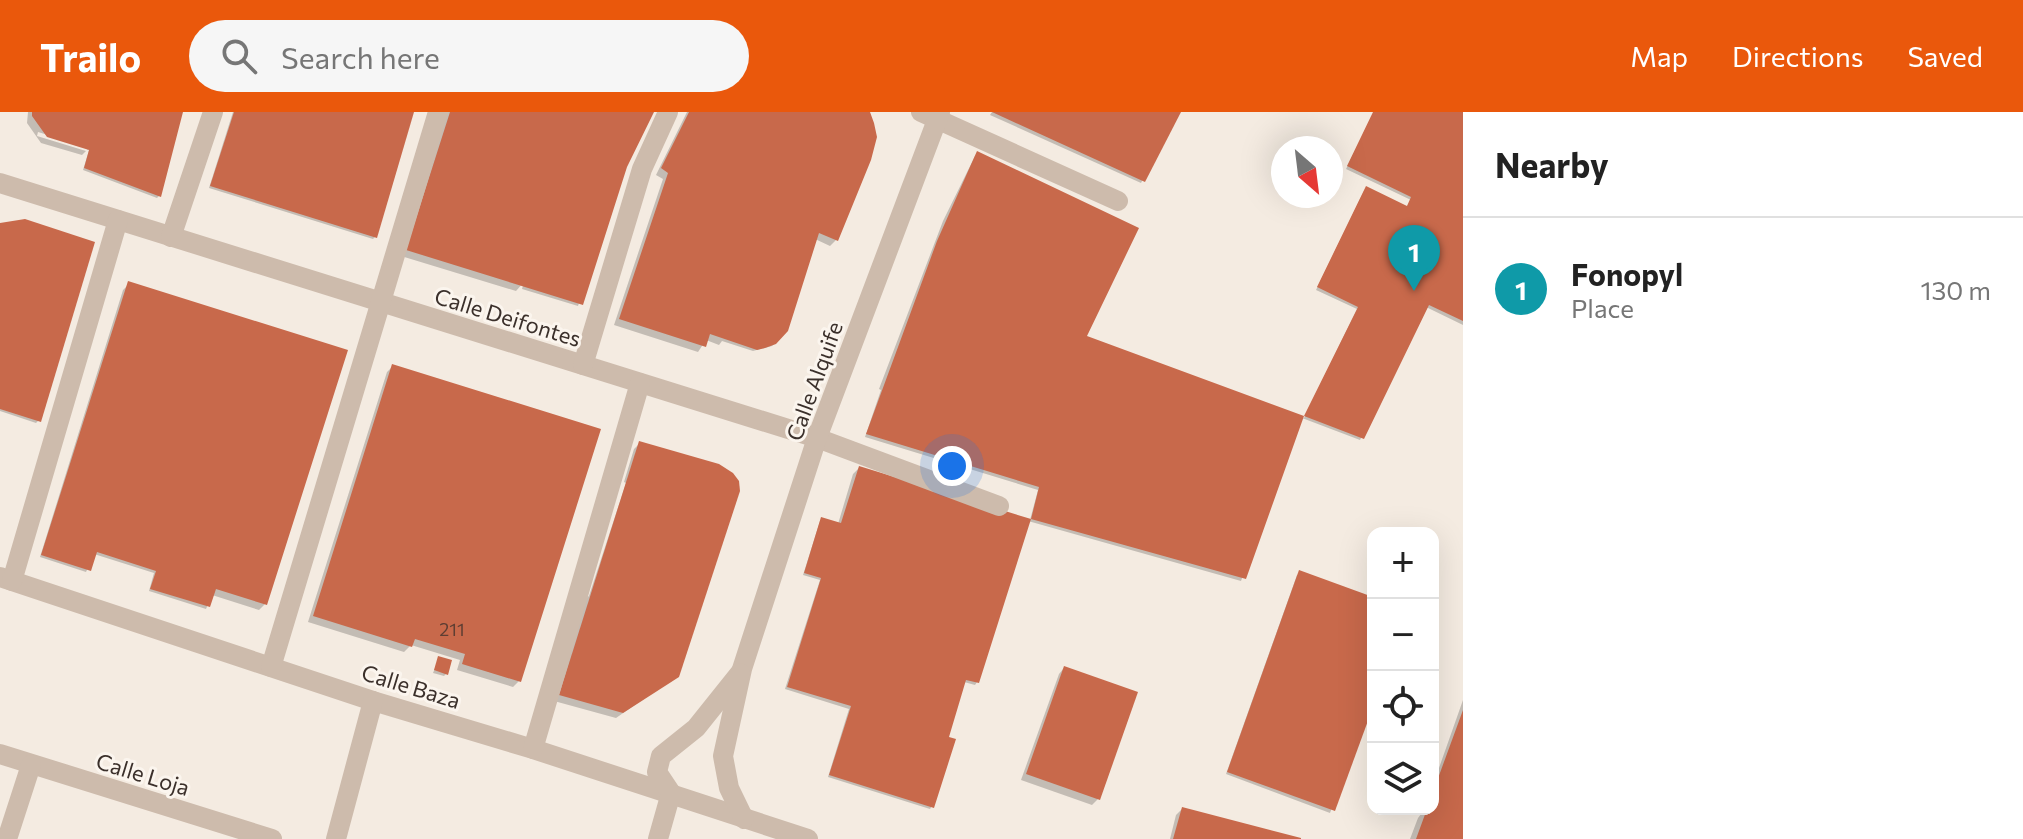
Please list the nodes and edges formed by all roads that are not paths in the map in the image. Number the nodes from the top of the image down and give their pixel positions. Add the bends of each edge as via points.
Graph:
1 (213, 112) edge
2 (438, 112) edge
3 (668, 112) edge
4 (932, 115) edge
5 (0, 183) edge
6 (1118, 201) dead end
7 (118, 220) junction
8 (171, 237) junction
9 (382, 302) junction
10 (583, 365) junction
11 (640, 383) junction
12 (817, 438) junction
13 (999, 506) dead end
14 (6, 579) edge
15 (271, 667) junction
16 (742, 669) junction
17 (373, 701) junction
18 (533, 749) junction
19 (0, 754) edge
20 (31, 765) junction
21 (671, 793) junction
22 (744, 819) junction
23 (7, 839) edge
24 (272, 839) edge
25 (336, 839) edge
26 (658, 839) edge
27 (808, 839) edge

1 - 8 street
2 - 9 street
3 - 10 street via 642,169
4 - 6 street
4 - 12 street, Calle Alquife
5 - 7 street, Calle Deifontes
7 - 8 street, Calle Deifontes
7 - 14 street
8 - 9 street, Calle Deifontes
9 - 10 street, Calle Deifontes
9 - 15 street
10 - 11 street, Calle Deifontes
11 - 12 street, Calle Deifontes
11 - 18 street
12 - 13 street, Calle Deifontes
12 - 16 street, Calle Alquife
14 - 15 street, Calle Baza
15 - 17 street, Calle Baza
16 - 21 street, Calle Alquife via 696,728 661,756 657,772
16 - 22 street, Calle Alquife via 723,756 729,788
17 - 18 street, Calle Baza
17 - 25 street
18 - 21 street, Calle Baza
19 - 20 street, Calle Loja
20 - 23 street
20 - 24 street, Calle Loja
21 - 22 street, Calle Baza
21 - 26 street
22 - 27 street, Calle Baza

